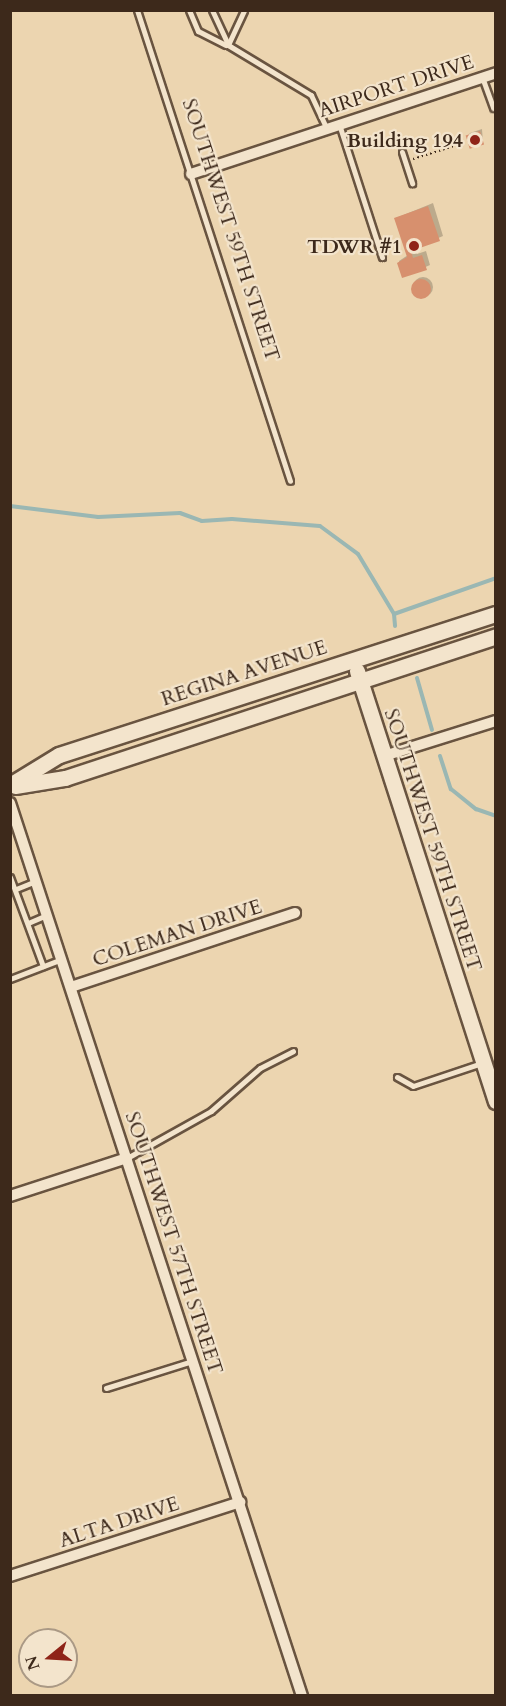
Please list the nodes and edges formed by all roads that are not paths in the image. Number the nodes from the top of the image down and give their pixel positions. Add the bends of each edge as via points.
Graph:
1 (137, 10) edge
2 (189, 10) edge
3 (212, 10) edge
4 (244, 10) edge
5 (228, 45) junction
6 (495, 73) edge
7 (482, 77) junction
8 (493, 108) dead end
9 (339, 124) junction
10 (327, 129) junction
11 (402, 152) dead end
12 (191, 174) junction
13 (412, 183) dead end
14 (382, 257) dead end
15 (290, 481) dead end
16 (495, 614) edge
17 (495, 636) edge
18 (353, 660) junction
19 (360, 680) junction
20 (495, 721) edge
21 (384, 756) junction
22 (10, 786) edge
23 (10, 803) edge
24 (10, 877) edge
25 (36, 881) junction
26 (16, 889) junction
27 (295, 913) dead end
28 (47, 915) junction
29 (28, 923) junction
30 (62, 959) junction
31 (43, 966) junction
32 (10, 979) edge
33 (71, 987) junction
34 (293, 1050) dead end
35 (483, 1063) junction
36 (397, 1077) dead end
37 (495, 1101) edge
38 (127, 1158) junction
39 (10, 1196) edge
40 (193, 1360) junction
41 (106, 1388) dead end
42 (240, 1502) junction
43 (10, 1576) edge
44 (302, 1695) edge

1 - 12 lane, SOUTHWEST 59TH STREET
2 - 5 lane via 198,31
3 - 5 lane
4 - 5 lane
5 - 10 lane via 310,95
6 - 7 street, AIRPORT DRIVE
7 - 8 lane
7 - 9 street, AIRPORT DRIVE
9 - 10 street, AIRPORT DRIVE
9 - 14 lane
10 - 12 street, AIRPORT DRIVE
11 - 13 lane
12 - 15 lane, SOUTHWEST 59TH STREET
16 - 18 main road, REGINA AVENUE
17 - 19 main road, REGINA AVENUE
18 - 19 main road, SOUTHWEST 59TH STREET
18 - 22 main road, REGINA AVENUE via 59,755
19 - 21 main road, SOUTHWEST 59TH STREET
19 - 22 main road, REGINA AVENUE via 65,778
20 - 21 street
21 - 35 main road, SOUTHWEST 59TH STREET
23 - 25 street, SOUTHWEST 57TH STREET
24 - 26 lane
25 - 26 lane
25 - 28 street, SOUTHWEST 57TH STREET
26 - 29 lane
27 - 33 street, COLEMAN DRIVE
28 - 29 lane
28 - 30 street, SOUTHWEST 57TH STREET
29 - 31 lane
30 - 31 lane
30 - 33 street, SOUTHWEST 57TH STREET
31 - 32 lane
33 - 38 street, SOUTHWEST 57TH STREET
34 - 38 lane via 260,1068 211,1112
35 - 36 lane via 413,1086
35 - 37 main road, SOUTHWEST 59TH STREET
38 - 39 street
38 - 40 street, SOUTHWEST 57TH STREET
40 - 41 lane
40 - 42 street, SOUTHWEST 57TH STREET
42 - 43 street, ALTA DRIVE
42 - 44 street, SOUTHWEST 57TH STREET

